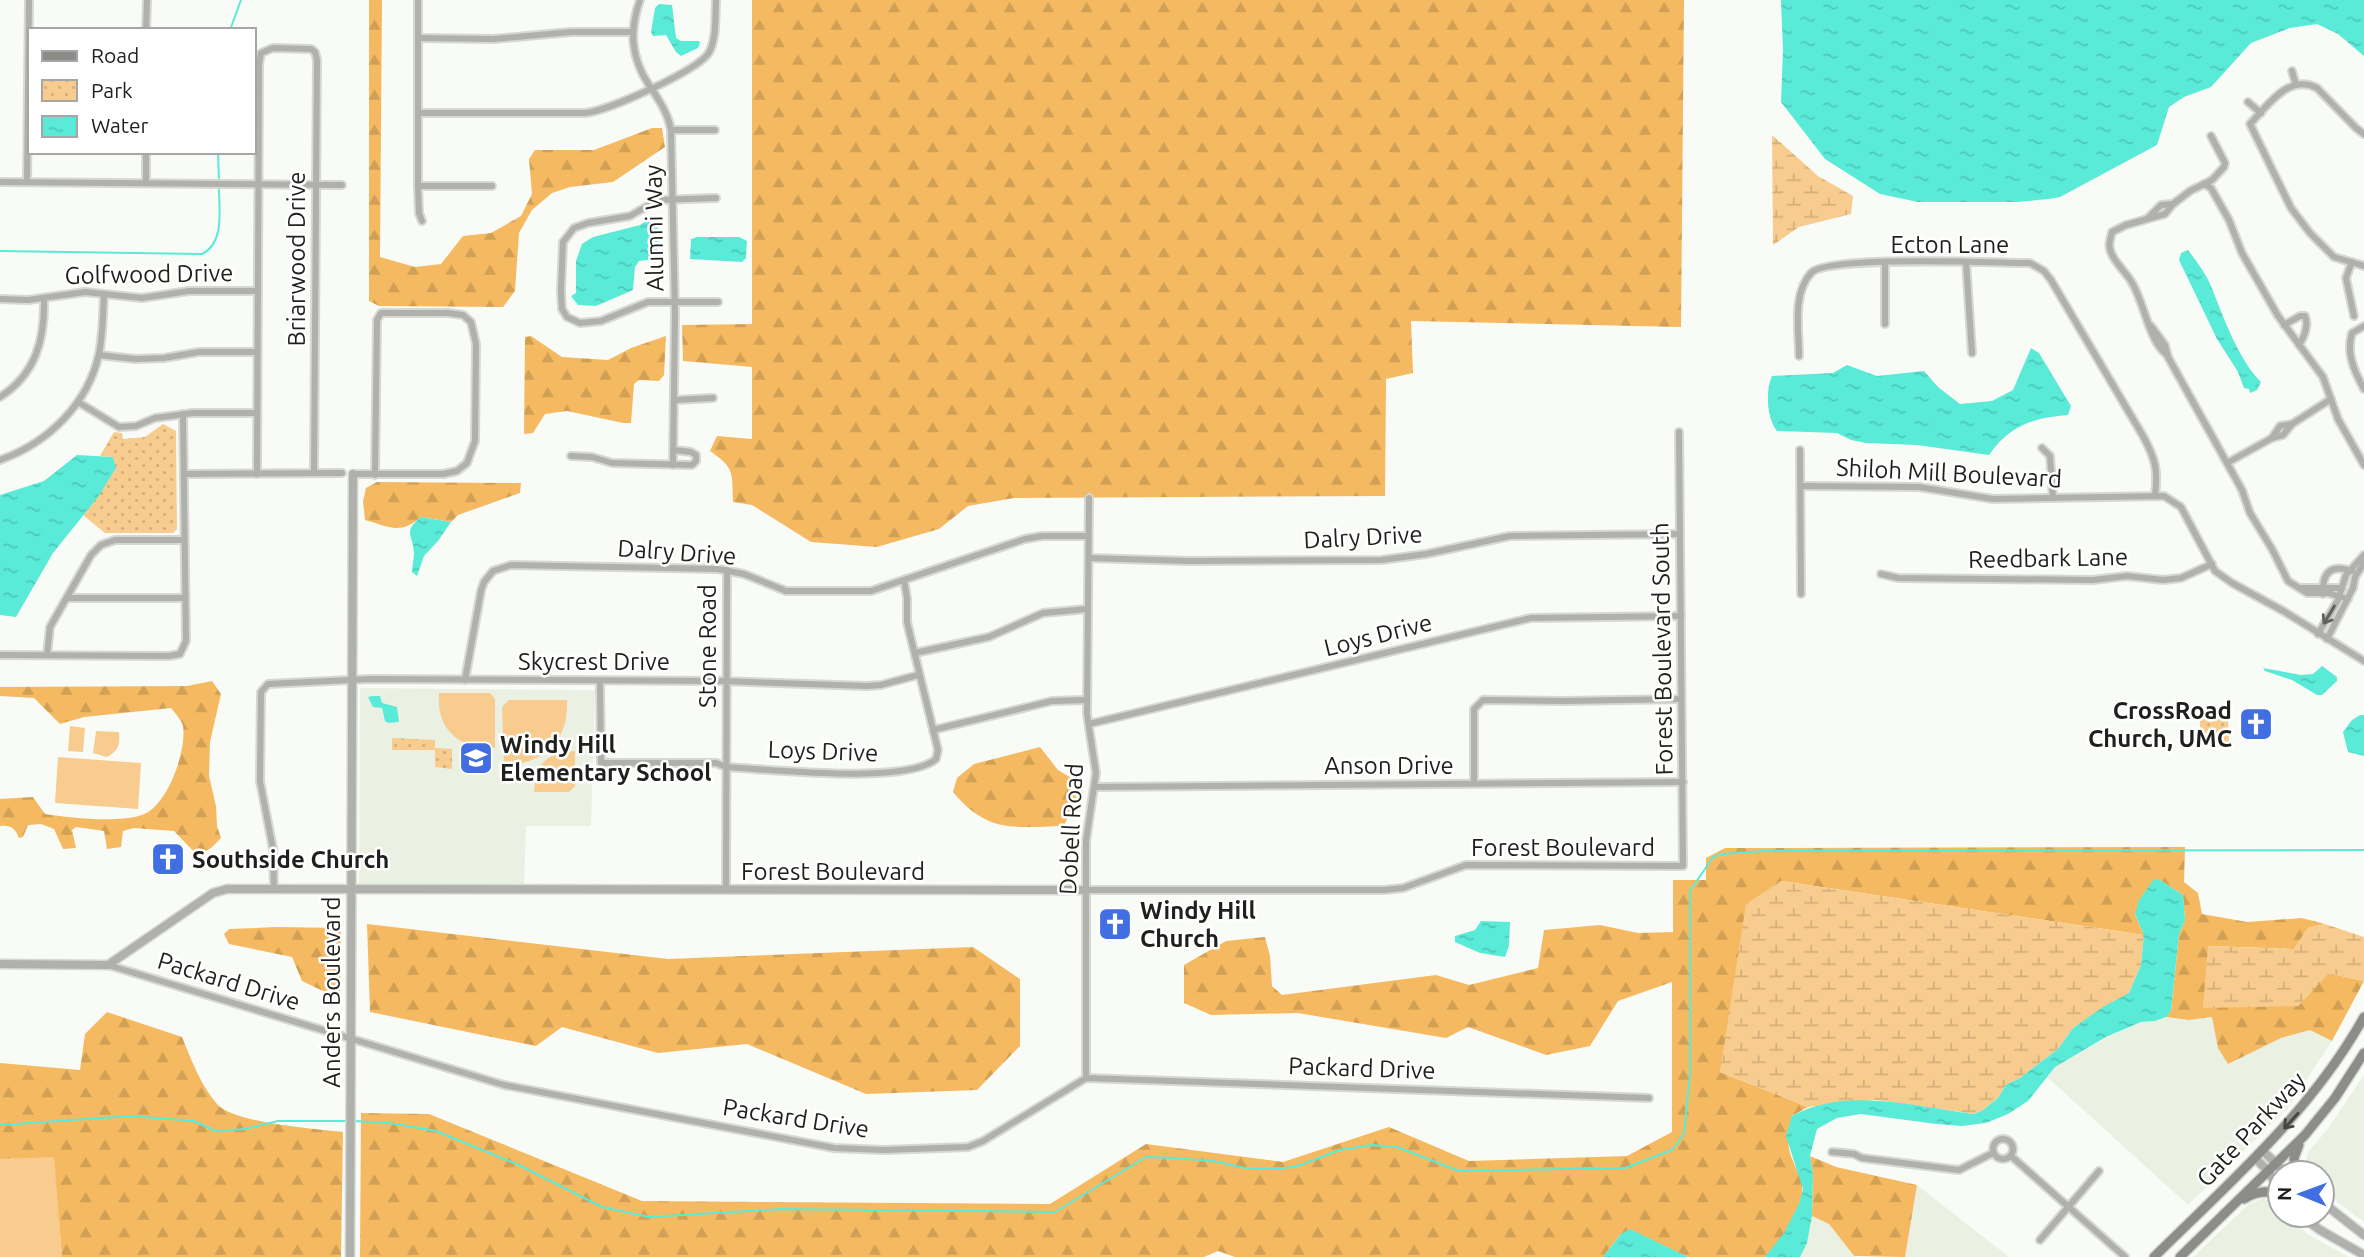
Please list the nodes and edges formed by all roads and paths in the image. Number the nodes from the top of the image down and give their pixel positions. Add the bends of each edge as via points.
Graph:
1 (29, 0) edge
2 (147, 0) edge
3 (418, 0) edge
4 (640, 0) edge
5 (716, 0) edge
6 (29, 28) edge
7 (146, 28) edge
8 (632, 32) junction
9 (419, 38) junction
10 (2292, 71) dead end
11 (2296, 85) junction
12 (651, 88) junction
13 (28, 91) edge
14 (2248, 102) dead end
15 (419, 113) junction
16 (2261, 113) junction
17 (671, 130) junction
18 (715, 130) dead end
19 (2364, 134) edge
20 (2211, 136) dead end
21 (146, 154) edge
22 (0, 182) edge
23 (27, 182) junction
24 (146, 183) junction
25 (258, 184) junction
26 (2204, 184) junction
27 (316, 185) junction
28 (342, 185) dead end
29 (418, 186) junction
30 (492, 186) dead end
31 (673, 198) junction
32 (716, 198) dead end
33 (422, 220) dead end
34 (1966, 262) junction
35 (2351, 262) junction
36 (1885, 263) junction
37 (2364, 266) edge
38 (258, 291) junction
39 (104, 294) junction
40 (0, 299) edge
41 (44, 299) junction
42 (675, 302) junction
43 (718, 302) dead end
44 (2354, 316) dead end
45 (1885, 324) dead end
46 (2284, 325) junction
47 (2364, 326) edge
48 (2299, 345) junction
49 (257, 352) junction
50 (1972, 353) dead end
51 (99, 355) junction
52 (1799, 356) dead end
53 (2364, 389) edge
54 (0, 397) edge
55 (713, 398) dead end
56 (2331, 399) junction
57 (675, 400) junction
58 (78, 402) junction
59 (257, 413) junction
60 (183, 414) junction
61 (1679, 432) dead end
62 (2042, 448) dead end
63 (674, 450) junction
64 (1800, 450) dead end
65 (571, 456) dead end
66 (0, 460) edge
67 (2227, 463) junction
68 (673, 465) junction
69 (2364, 465) edge
70 (314, 472) junction
71 (342, 473) dead end
72 (185, 474) junction
73 (257, 474) junction
74 (353, 474) joint
75 (375, 475) junction
76 (1802, 486) junction
77 (2155, 496) junction
78 (1088, 498) dead end
79 (2053, 498) junction
80 (1680, 534) junction
81 (1088, 536) junction
82 (184, 540) junction
83 (2364, 555) edge
84 (1088, 558) junction
85 (2364, 563) edge
86 (2212, 564) junction
87 (727, 570) junction
88 (2353, 572) junction
89 (1881, 574) dead end
90 (904, 580) junction
91 (2342, 588) junction
92 (2323, 591) junction
93 (1801, 594) dead end
94 (2339, 596) junction
95 (67, 598) junction
96 (184, 598) junction
97 (2348, 598) junction
98 (1087, 609) junction
99 (1681, 616) junction
100 (2318, 634) junction
101 (2327, 639) junction
102 (915, 653) junction
103 (0, 655) edge
104 (47, 655) junction
105 (2364, 661) edge
106 (918, 674) junction
107 (465, 680) junction
108 (351, 681) junction
109 (600, 681) junction
110 (727, 682) junction
111 (1681, 699) junction
112 (1087, 701) junction
113 (1089, 724) junction
114 (933, 730) junction
115 (726, 767) junction
116 (1682, 782) junction
117 (1474, 783) junction
118 (1095, 787) junction
119 (1684, 866) joint
120 (274, 888) junction
121 (726, 890) junction
122 (1087, 890) junction
123 (351, 891) junction
124 (0, 964) edge
125 (108, 965) junction
126 (2363, 1023) edge
127 (350, 1038) junction
128 (2364, 1053) edge
129 (1086, 1078) junction
130 (1649, 1098) dead end
131 (2305, 1135) junction
132 (2263, 1151) junction
133 (1832, 1152) dead end
134 (1993, 1153) junction
135 (2011, 1156) junction
136 (2255, 1158) junction
137 (2271, 1159) edge
138 (2281, 1159) edge
139 (2294, 1159) edge
140 (2266, 1169) edge
141 (2099, 1171) dead end
142 (2266, 1173) edge
143 (2266, 1192) edge
144 (2233, 1205) junction
145 (2068, 1207) junction
146 (2336, 1213) edge
147 (2321, 1229) edge
148 (2364, 1235) edge
149 (2040, 1240) dead end
150 (2344, 1244) junction
151 (2364, 1255) edge
152 (350, 1257) edge
153 (2125, 1257) edge
154 (2154, 1257) edge
155 (2180, 1257) edge
156 (2353, 1257) edge

1 - 6 street
2 - 7 street
3 - 9 street
4 - 8 street, Alumni Way
5 - 12 street via 707,55
8 - 9 street via 579,31 493,40
8 - 12 street, Alumni Way via 635,57
9 - 15 street
10 - 11 street
11 - 16 street via 2284,89
11 - 19 street via 2317,88
12 - 15 street via 598,112
12 - 17 street, Alumni Way via 665,109
13 - 23 street
14 - 16 street
15 - 29 street
16 - 35 street via 2250,124 2291,208 2328,253
17 - 18 street
17 - 31 street, Alumni Way
20 - 26 street via 2224,167
21 - 24 street
22 - 23 street
23 - 24 street
24 - 25 street
25 - 27 street
25 - 27 street, Briarwood Drive via 261,53 267,49 311,49 317,60
25 - 38 street
26 - 46 street via 2211,188
26 - 67 street via 2165,214 2112,232 2109,243
27 - 28 street
27 - 70 street, Briarwood Drive
29 - 30 street
29 - 33 street
31 - 32 street
31 - 42 street, Alumni Way
31 - 42 street via 568,233 561,254 561,291 567,317 589,323 648,302
34 - 36 street, Ecton Lane
34 - 50 street
34 - 77 street, Ecton Lane via 2030,263 2044,271 2154,456
35 - 37 street
35 - 44 street via 2346,278
36 - 45 street
36 - 52 street, Ecton Lane via 1813,270 1800,296
38 - 39 street, Golfwood Drive via 190,291 142,298
38 - 49 street
39 - 41 street, Golfwood Drive via 71,292
39 - 51 street
40 - 41 street, Golfwood Drive
41 - 54 street via 43,333 34,361
42 - 43 street
42 - 57 street, Alumni Way
46 - 48 street
46 - 48 street via 2305,316
47 - 53 street via 2353,333 2348,345
48 - 56 street via 2323,377
49 - 51 street via 135,359
49 - 59 street
51 - 58 street
55 - 57 street
56 - 67 street via 2283,435
56 - 69 street
57 - 63 street, Alumni Way
58 - 60 street via 119,427
58 - 66 street via 44,437
59 - 60 street
59 - 73 street
60 - 72 street
61 - 80 street, Forest Boulevard South
62 - 79 street via 2050,456
63 - 68 street, Alumni Way
63 - 68 street via 691,452 696,461
64 - 76 street
65 - 68 street
67 - 92 street via 2283,573 2307,593
70 - 71 street
70 - 73 street
72 - 73 street
72 - 82 street
74 - 75 street
74 - 108 street, Anders Boulevard
75 - 75 street via 377,320 381,313 463,315 474,326 476,344 475,441 467,463 443,474
76 - 79 street, Shiloh Mill Boulevard via 1919,487 1993,499
76 - 93 street
77 - 79 street, Shiloh Mill Boulevard
77 - 86 street via 2164,496 2181,507
78 - 81 street, Dobell Road
80 - 84 street, Dalry Drive via 1510,536 1381,561
80 - 99 street, Forest Boulevard South
81 - 84 street, Dobell Road
81 - 90 street, Dalry Drive via 1026,538
82 - 95 street via 120,540 101,545
82 - 96 street
83 - 88 street
84 - 98 street, Dobell Road
85 - 88 street
86 - 89 street, Reedbark Lane via 2181,578 2163,580 2136,576 2093,580 1898,578
86 - 100 street via 2232,583
87 - 90 street, Dalry Drive via 793,591 871,591
87 - 107 street, Dalry Drive via 502,566 486,578 481,591
87 - 110 street, Stone Road
88 - 91 street
88 - 92 street via 2334,568 2325,577
88 - 97 street
90 - 102 street
91 - 92 street
91 - 94 street
92 - 94 street
94 - 97 street
94 -> 100 street
95 - 96 street
95 - 104 street via 48,633
96 - 104 street via 186,641 180,654
97 - 101 street
98 - 102 street via 1044,613 989,637
98 - 112 street, Dobell Road
99 - 111 street, Forest Boulevard South
99 - 113 street, Loys Drive via 1523,620
100 - 101 street
101 - 105 street
102 - 106 street
103 - 104 street
106 - 110 street, Skycrest Drive via 873,686
106 - 114 street
107 - 108 street, Skycrest Drive
107 - 109 street, Skycrest Drive
108 - 120 street, Skycrest Drive via 268,684 261,692 260,781 273,849
108 - 123 street, Anders Boulevard
109 - 110 street, Skycrest Drive
109 - 115 street, Loys Drive via 601,763 716,763
110 - 115 street, Stone Road
111 - 116 street, Forest Boulevard South
111 - 117 street via 1483,700 1475,705
112 - 113 street, Dobell Road
112 - 114 street via 1052,702
113 - 118 street, Dobell Road
114 - 115 street, Loys Drive via 938,755 933,762 882,774
115 - 121 street, Stone Road
116 - 117 street, Anson Drive
116 - 119 street, Forest Boulevard South
117 - 118 street, Anson Drive
118 - 122 street, Dobell Road via 1087,831
119 - 122 street, Forest Boulevard via 1465,865 1404,888 1384,890
120 - 123 street, Forest Boulevard
120 - 125 street, Forest Boulevard via 213,893
121 - 122 street, Forest Boulevard
121 - 123 street, Forest Boulevard
122 - 129 street, Dobell Road
123 - 127 street, Anders Boulevard
124 - 125 street
125 - 127 street, Packard Drive
126 -> 132 main road, Gate Parkway via 2317,1090
127 - 129 street, Packard Drive via 504,1085 848,1150 968,1147
127 - 152 street, Anders Boulevard
128 - 131 main road, Gate Parkway
129 - 130 street, Packard Drive
131 - 138 main road, Gate Parkway
131 - 139 main road
132 - 136 main road, Gate Parkway
132 - 137 street
133 - 134 street via 1959,1170
134 - 135 street via 2001,1159
134 - 135 street via 1996,1140 2006,1139 2013,1146
135 - 145 street
136 - 140 street
136 - 154 main road, Gate Parkway
141 - 145 street
142 - 144 main road, Gate Parkway
143 - 144 main road
144 - 155 main road, Gate Parkway
145 - 149 street
145 - 153 street
146 - 148 street
147 - 150 street
150 - 151 street
150 - 156 street

